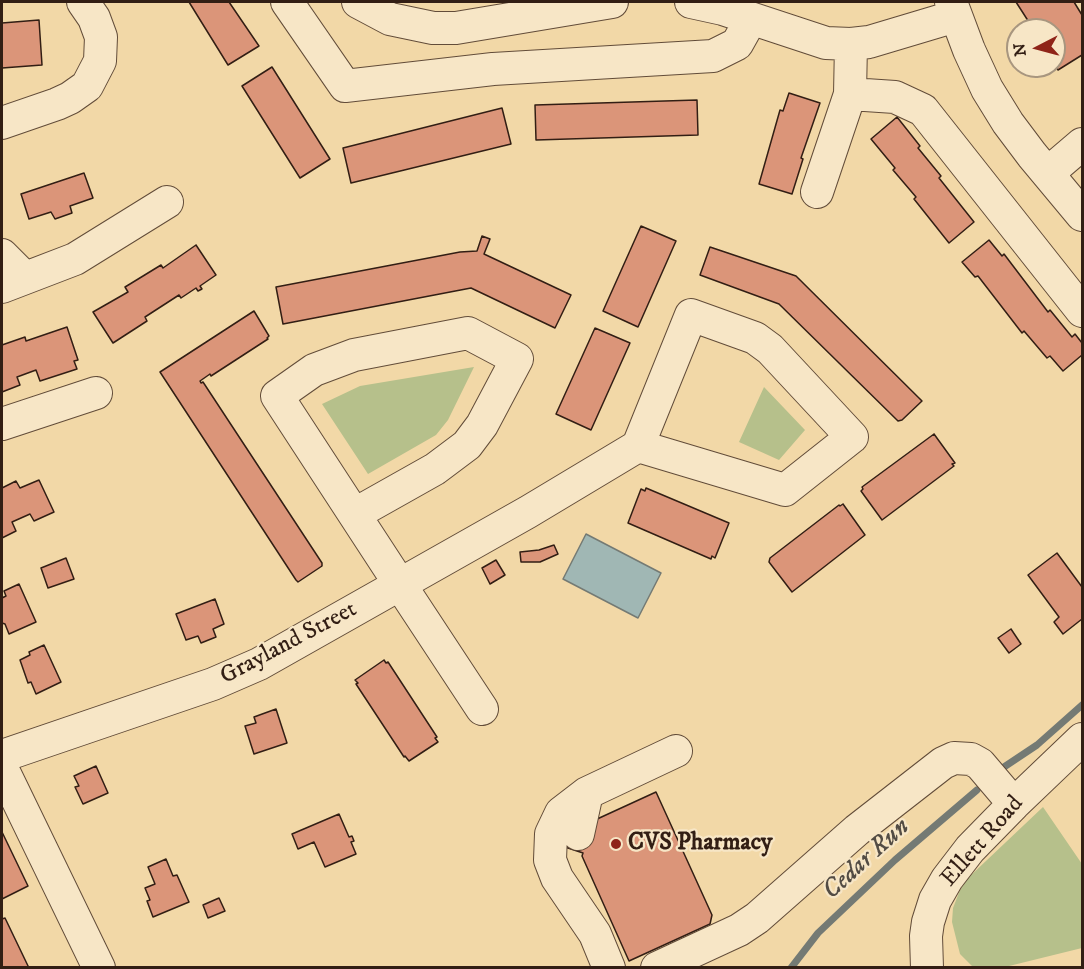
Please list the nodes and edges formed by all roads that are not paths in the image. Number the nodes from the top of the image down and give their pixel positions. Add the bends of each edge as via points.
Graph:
1 (83, 2) edge
2 (286, 2) edge
3 (358, 2) edge
4 (600, 2) edge
5 (691, 2) edge
6 (953, 9) edge
7 (734, 10) edge
8 (851, 44) junction
9 (850, 94) junction
10 (2, 123) edge
11 (1083, 144) edge
12 (1048, 173) junction
13 (817, 192) dead end
14 (167, 202) dead end
15 (1083, 215) edge
16 (2, 255) edge
17 (13, 282) edge
18 (1083, 311) edge
19 (96, 393) dead end
20 (2, 424) edge
21 (638, 446) junction
22 (355, 514) junction
23 (399, 584) junction
24 (482, 709) dead end
25 (1083, 739) edge
26 (676, 751) dead end
27 (2, 756) edge
28 (2, 768) edge
29 (587, 793) junction
30 (1014, 804) junction
31 (568, 896) junction
32 (99, 968) edge
33 (609, 968) edge
34 (657, 968) edge
35 (927, 968) edge

1 - 10 street via 101,37 100,61 87,86 57,104
2 - 7 street via 345,86 493,69 713,56 737,44
3 - 4 street via 390,19 456,28
5 - 7 street
6 - 8 street via 869,42
6 - 12 street via 987,89
7 - 8 street via 826,43
8 - 9 street
9 - 13 street
9 - 18 street via 895,97 923,110
11 - 12 street
12 - 15 street
14 - 17 street via 75,259
16 - 17 street
19 - 20 street
21 - 21 street via 785,490 852,437 770,349 755,338 691,315
21 - 23 street, Grayland Street
22 - 22 street via 278,396 314,370 354,355 468,333 517,359 467,445 435,469
22 - 23 street
23 - 24 street
23 - 27 street, Grayland Street via 231,677
25 - 30 street, Ellett Road
26 - 29 street
28 - 32 street
29 - 31 street via 568,868
29 - 31 street via 561,813 551,834 550,860
30 - 34 street via 980,764 954,758 943,763 857,830 757,918
30 - 35 street, Ellett Road via 970,849 935,900 926,936
31 - 33 street via 596,934

